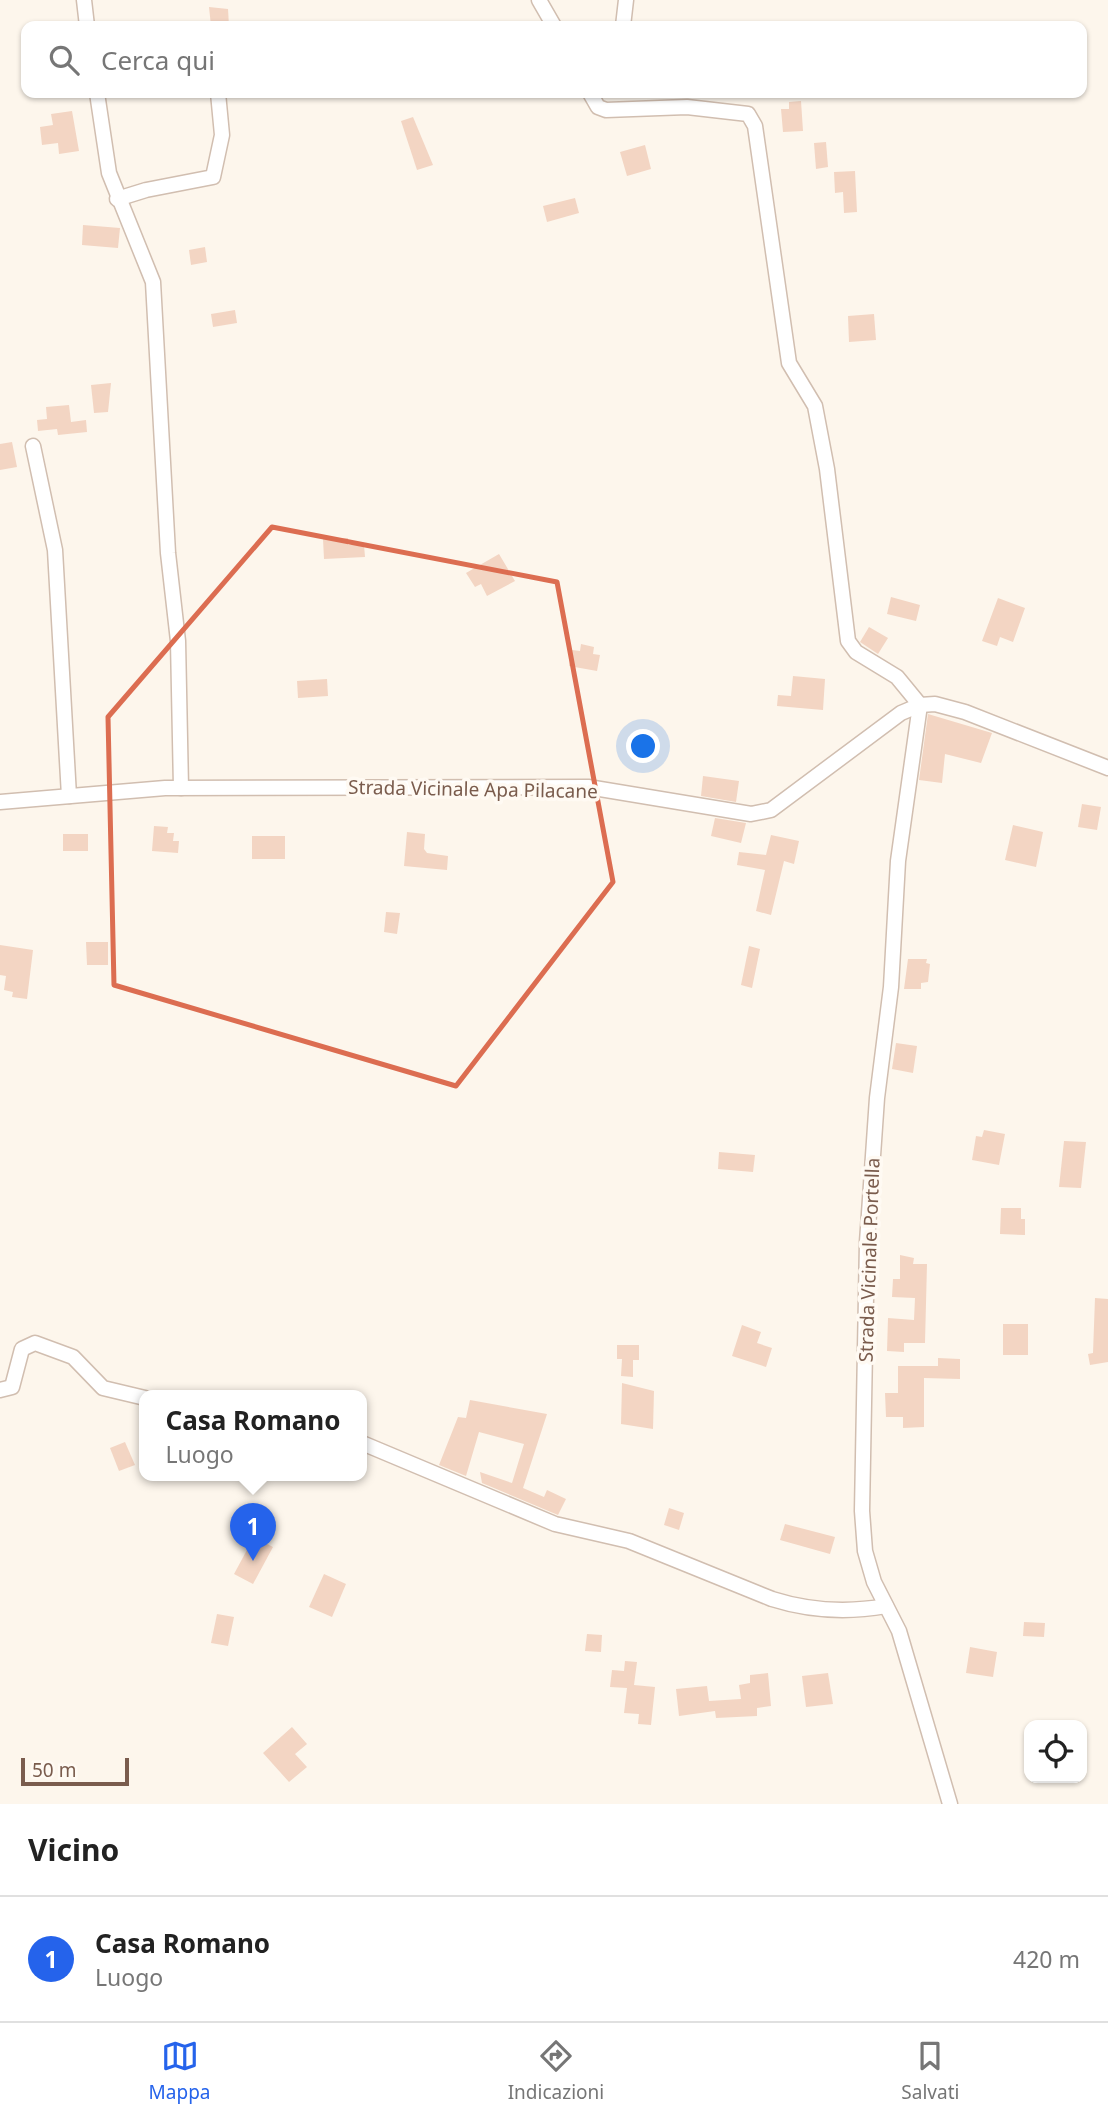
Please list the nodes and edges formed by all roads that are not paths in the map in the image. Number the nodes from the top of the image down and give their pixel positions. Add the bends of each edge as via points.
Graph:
1 (84, 0) edge
2 (539, 0) edge
3 (626, 0) edge
4 (86, 21) edge
5 (551, 21) edge
6 (623, 21) edge
7 (98, 98) edge
8 (218, 98) edge
9 (593, 98) edge
10 (117, 200) junction
11 (33, 446) dead end
12 (920, 705) junction
13 (1108, 768) edge
14 (181, 788) junction
15 (69, 796) junction
16 (0, 802) edge
17 (0, 1390) edge
18 (139, 1397) edge
19 (367, 1445) edge
20 (886, 1606) junction
21 (950, 1804) edge

1 - 4 street
2 - 5 street
3 - 6 street
7 - 10 street
8 - 10 street via 222,135 213,177
9 - 12 street via 606,110 687,107 747,114 755,126 789,363 815,405 827,469 848,641 856,652 897,677
10 - 14 street via 153,282 168,552 178,640
11 - 15 street via 55,550
12 - 13 street via 965,712
12 - 14 street, Strada Vicinale Apa Pilacane via 901,713 771,810 751,814 588,787
12 - 20 street, Strada Vicinale Portella via 898,861 867,1242 862,1511 865,1551
14 - 15 street, Strada Vicinale Apa Pilacane
15 - 16 street, Strada Vicinale Apa Pilacane
17 - 18 street via 12,1387 22,1349 35,1343 73,1357 103,1388
19 - 20 street via 555,1524 629,1541 772,1600 838,1611
20 - 21 street, Strada Vicinale Portella via 899,1631

